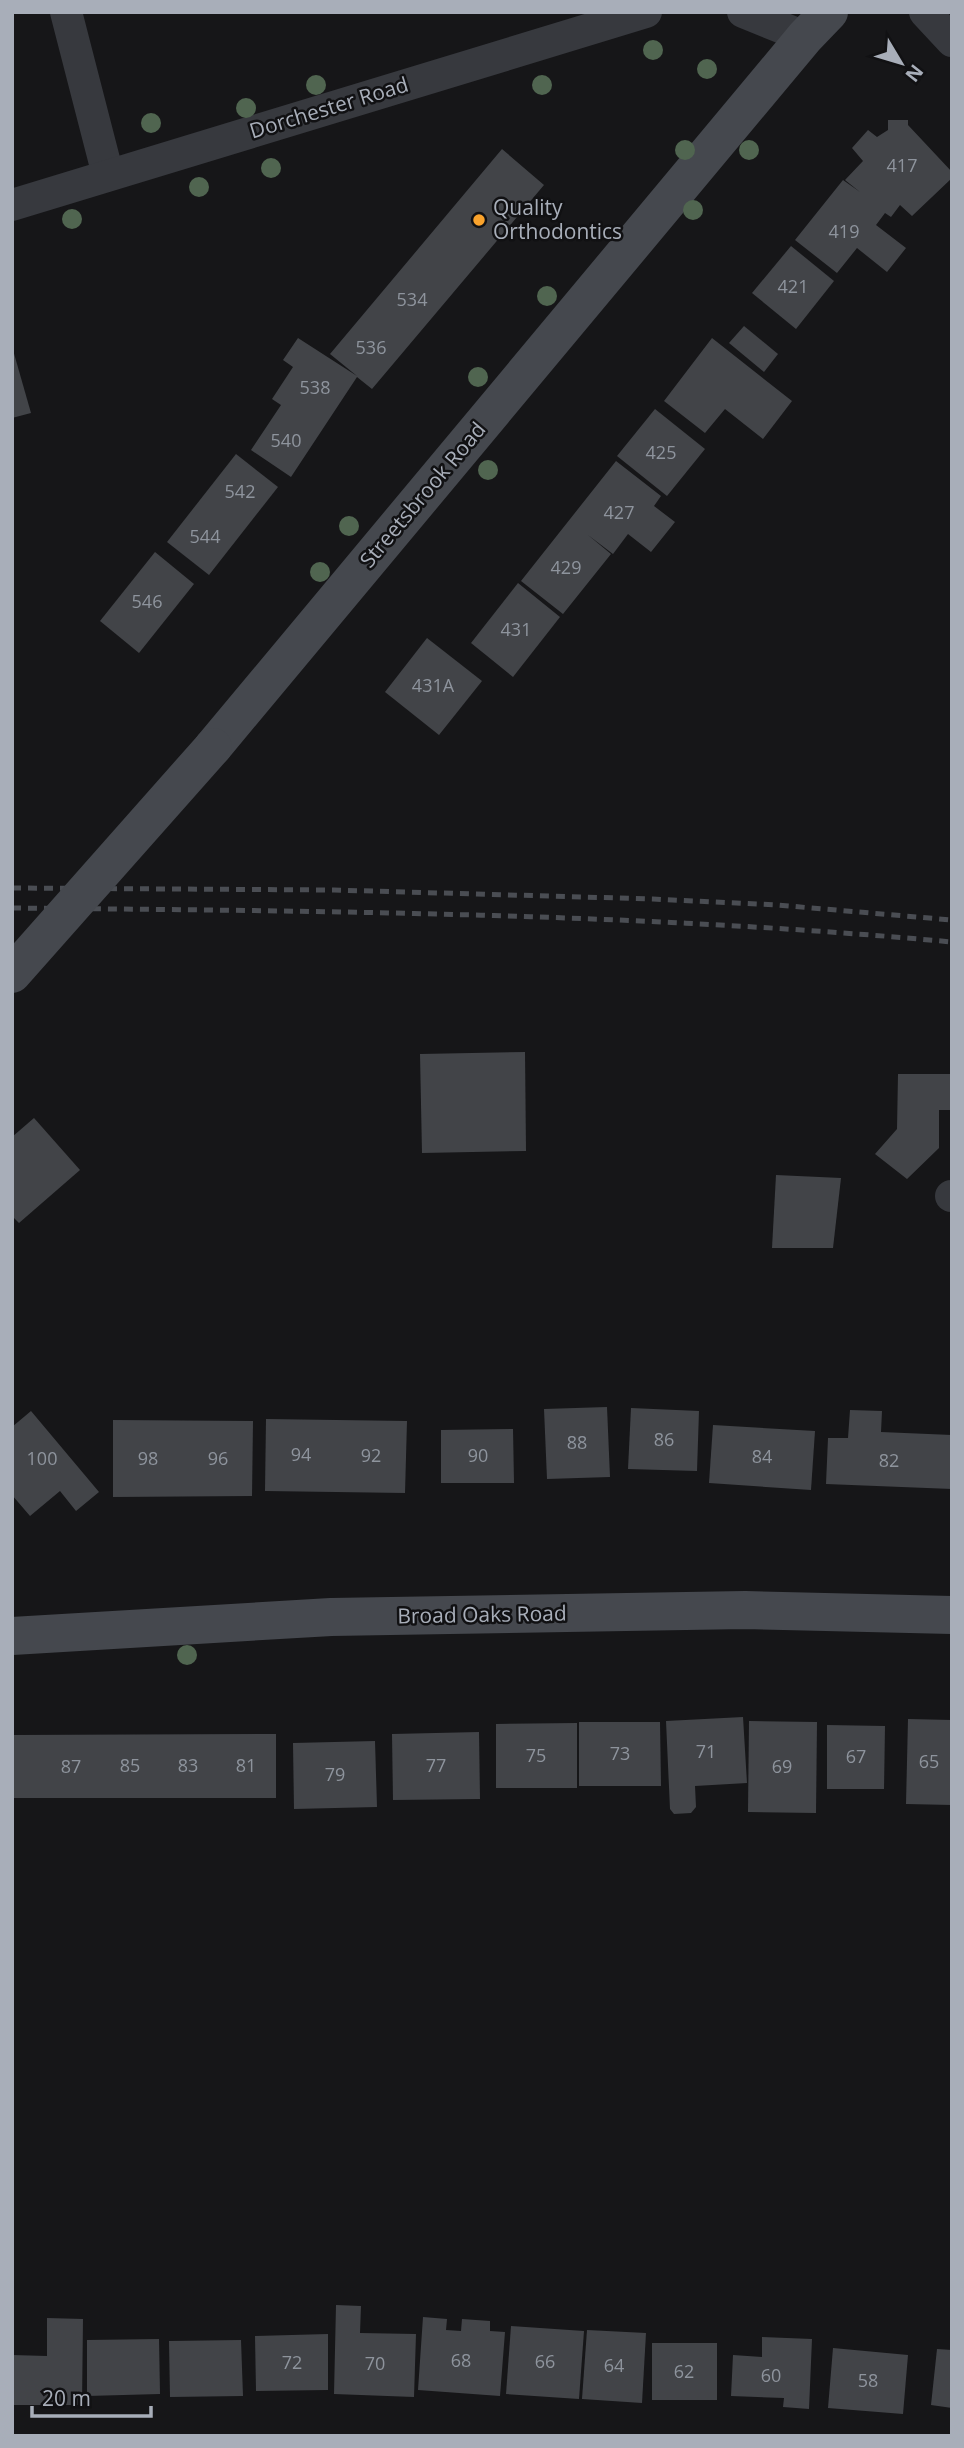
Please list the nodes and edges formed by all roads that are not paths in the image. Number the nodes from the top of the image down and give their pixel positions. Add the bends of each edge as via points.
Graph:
1 (66, 12) edge
2 (646, 12) edge
3 (743, 12) edge
4 (925, 12) edge
5 (817, 25) edge
6 (952, 41) edge
7 (108, 175) junction
8 (12, 205) edge
9 (12, 974) edge
10 (952, 1615) edge
11 (12, 1636) edge

1 - 7 street
2 - 7 street, Dorchester Road
3 - 5 street
4 - 6 street
5 - 9 main road, Streetsbrook Road, bridge via 213,747
7 - 8 street, Dorchester Road
10 - 11 main road, Broad Oaks Road via 745,1611 331,1617

